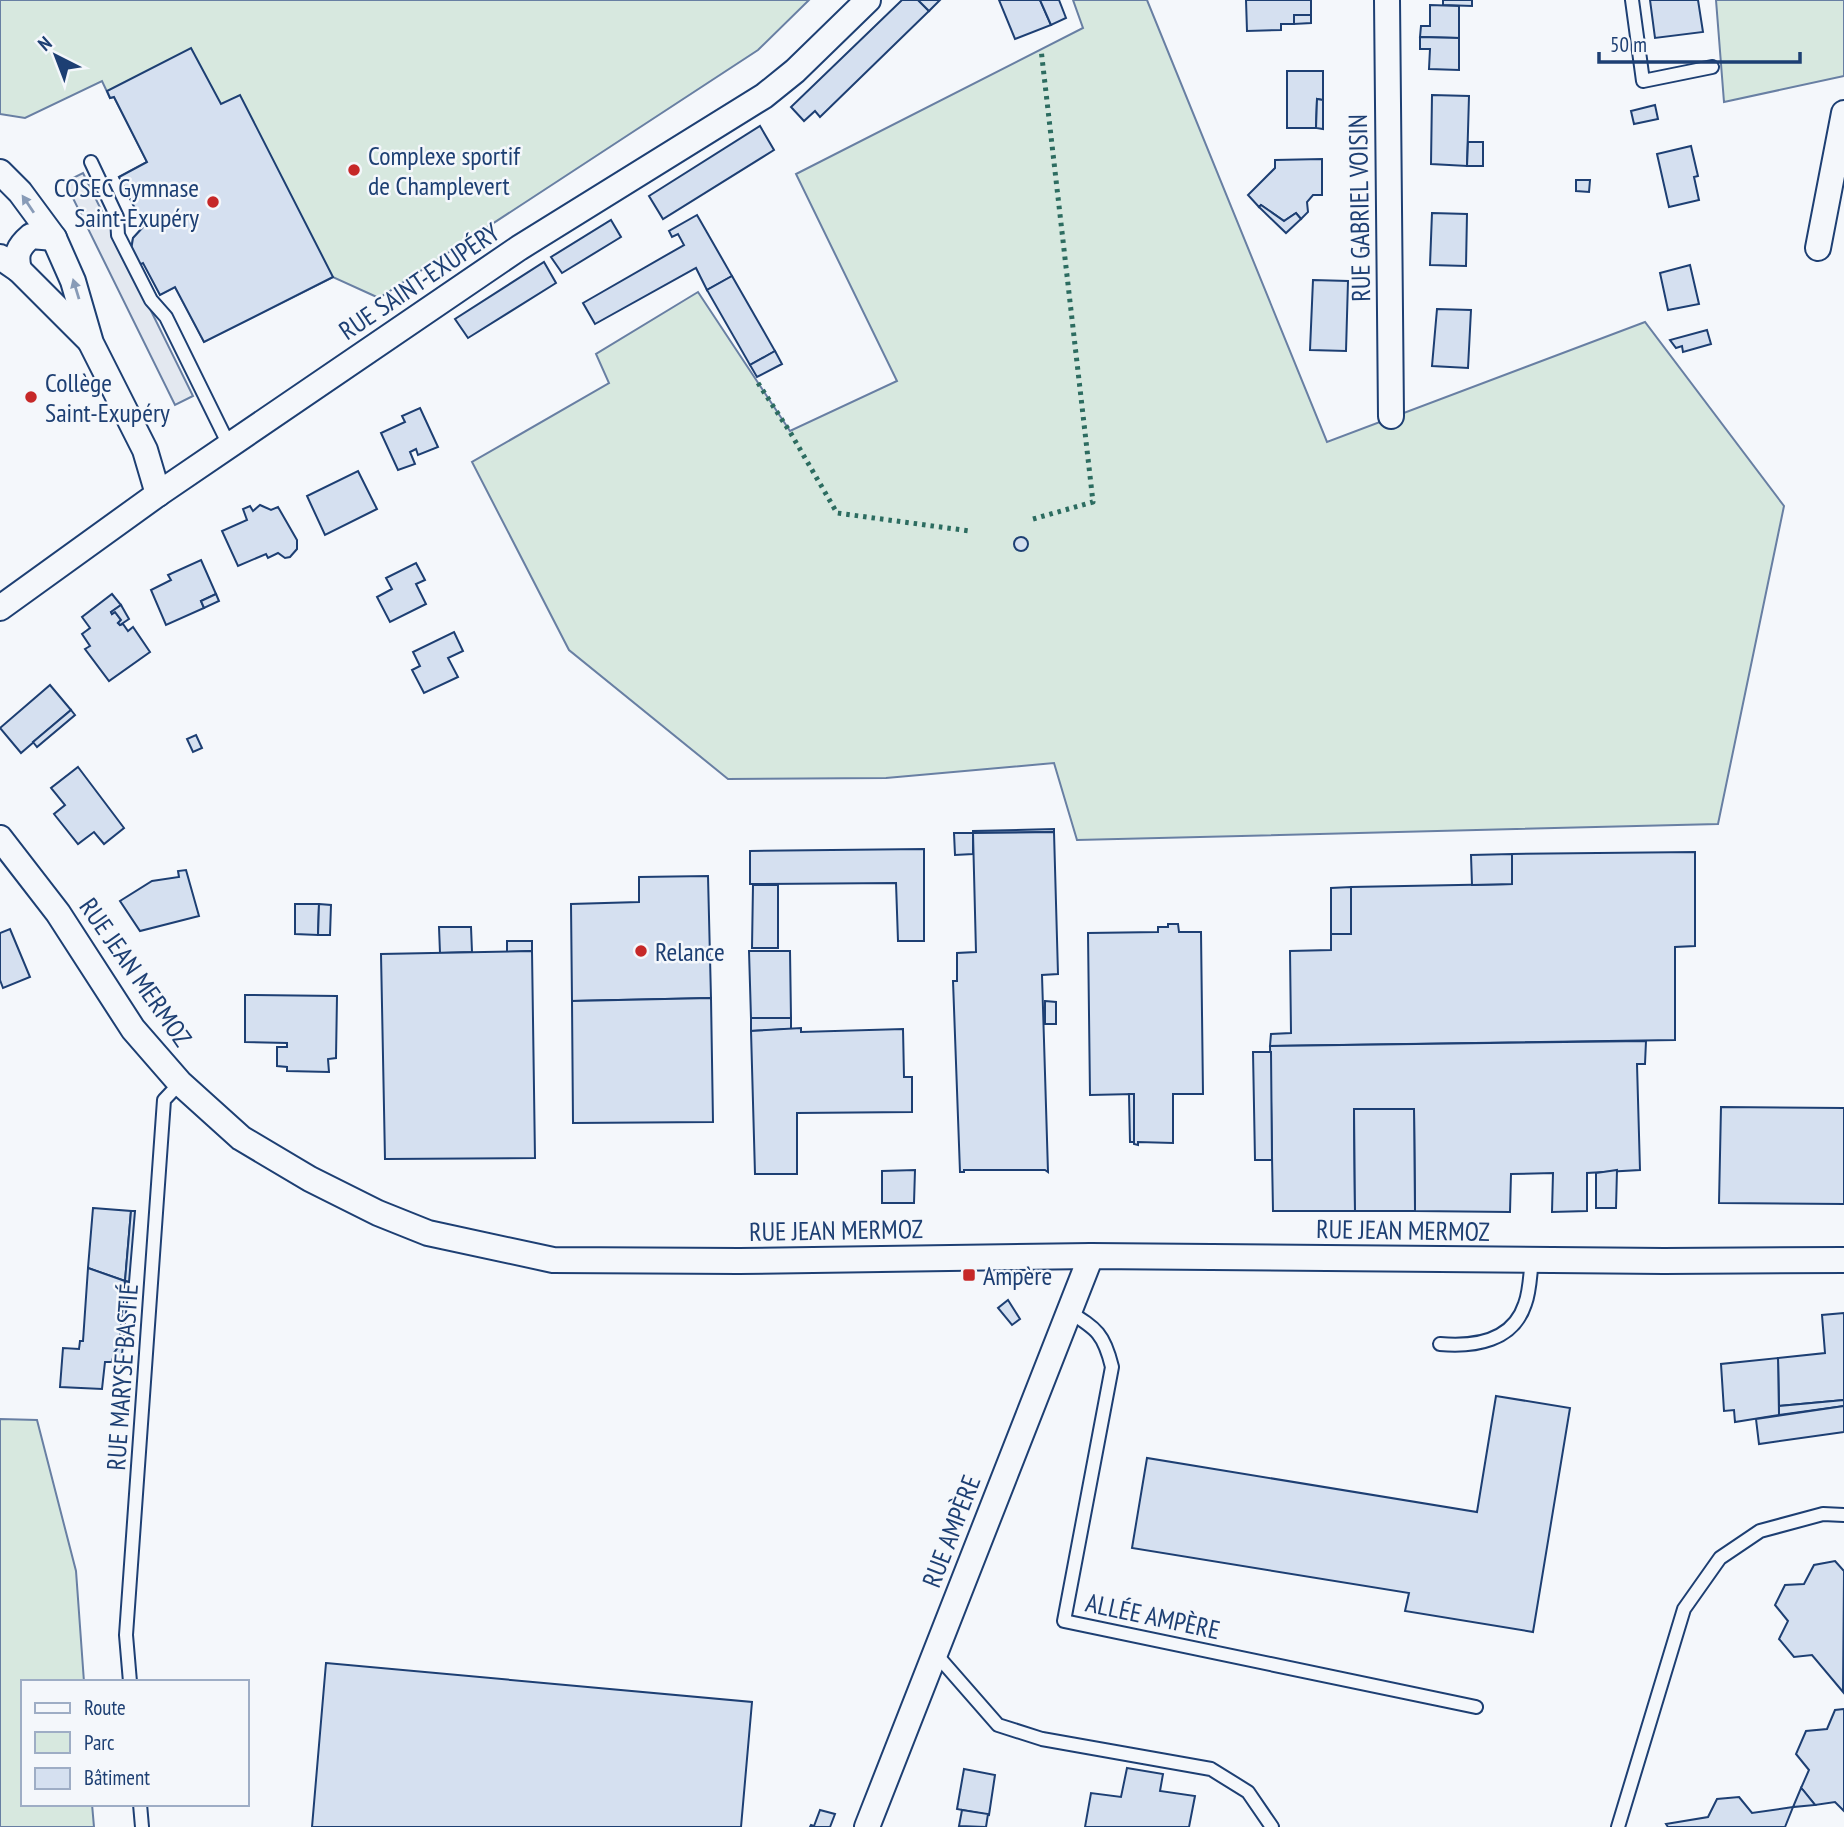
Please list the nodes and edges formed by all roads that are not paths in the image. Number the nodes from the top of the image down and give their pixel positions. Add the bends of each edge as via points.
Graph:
1 (868, 0) edge
2 (1387, 0) edge
3 (1632, 0) edge
4 (1712, 67) dead end
5 (1844, 113) edge
6 (90, 162) dead end
7 (0, 172) edge
8 (54, 238) junction
9 (1818, 248) dead end
10 (9, 264) edge
11 (91, 343) junction
12 (1391, 416) dead end
13 (229, 445) junction
14 (158, 494) junction
15 (0, 608) edge
16 (0, 838) edge
17 (180, 1083) junction
18 (1091, 1256) junction
19 (1844, 1260) edge
20 (1532, 1261) junction
21 (1068, 1311) junction
22 (1440, 1344) dead end
23 (1844, 1515) edge
24 (935, 1653) junction
25 (130, 1680) edge
26 (1476, 1707) dead end
27 (141, 1806) edge
28 (142, 1827) edge
29 (867, 1827) edge
30 (1272, 1827) edge
31 (1618, 1827) edge

1 - 13 street, RUE SAINT-EXUPÉRY via 764,96 519,248
2 - 12 street, RUE GABRIEL VOISIN
3 - 4 lane via 1643,81
5 - 9 street
6 - 13 lane via 117,217 118,235 151,300 166,317
8 -> 7 street
8 - 10 street via 31,236
11 -> 8 street via 74,281
10 - 11 street
11 - 14 street via 145,450
13 - 14 street, RUE SAINT-EXUPÉRY
14 - 15 street, RUE SAINT-EXUPÉRY
16 - 17 street, RUE JEAN MERMOZ via 58,912 133,1028
17 - 18 street, RUE JEAN MERMOZ via 241,1138 378,1213 428,1233 553,1260
17 - 25 lane, RUE MARYSE BASTIÉ via 164,1100 126,1635
18 - 20 street, RUE JEAN MERMOZ
18 - 21 street, RUE AMPÈRE
19 - 20 street, RUE JEAN MERMOZ
20 - 22 lane via 1525,1304 1512,1329 1465,1346
21 - 24 street, RUE AMPÈRE
21 - 26 lane, ALLÉE AMPÈRE via 1093,1326 1106,1345 1112,1367 1064,1621
23 - 31 lane via 1823,1514 1760,1531 1720,1558 1684,1609
24 - 29 street, RUE AMPÈRE
24 - 30 lane via 998,1724 1042,1739 1211,1769 1248,1792
27 - 28 lane

